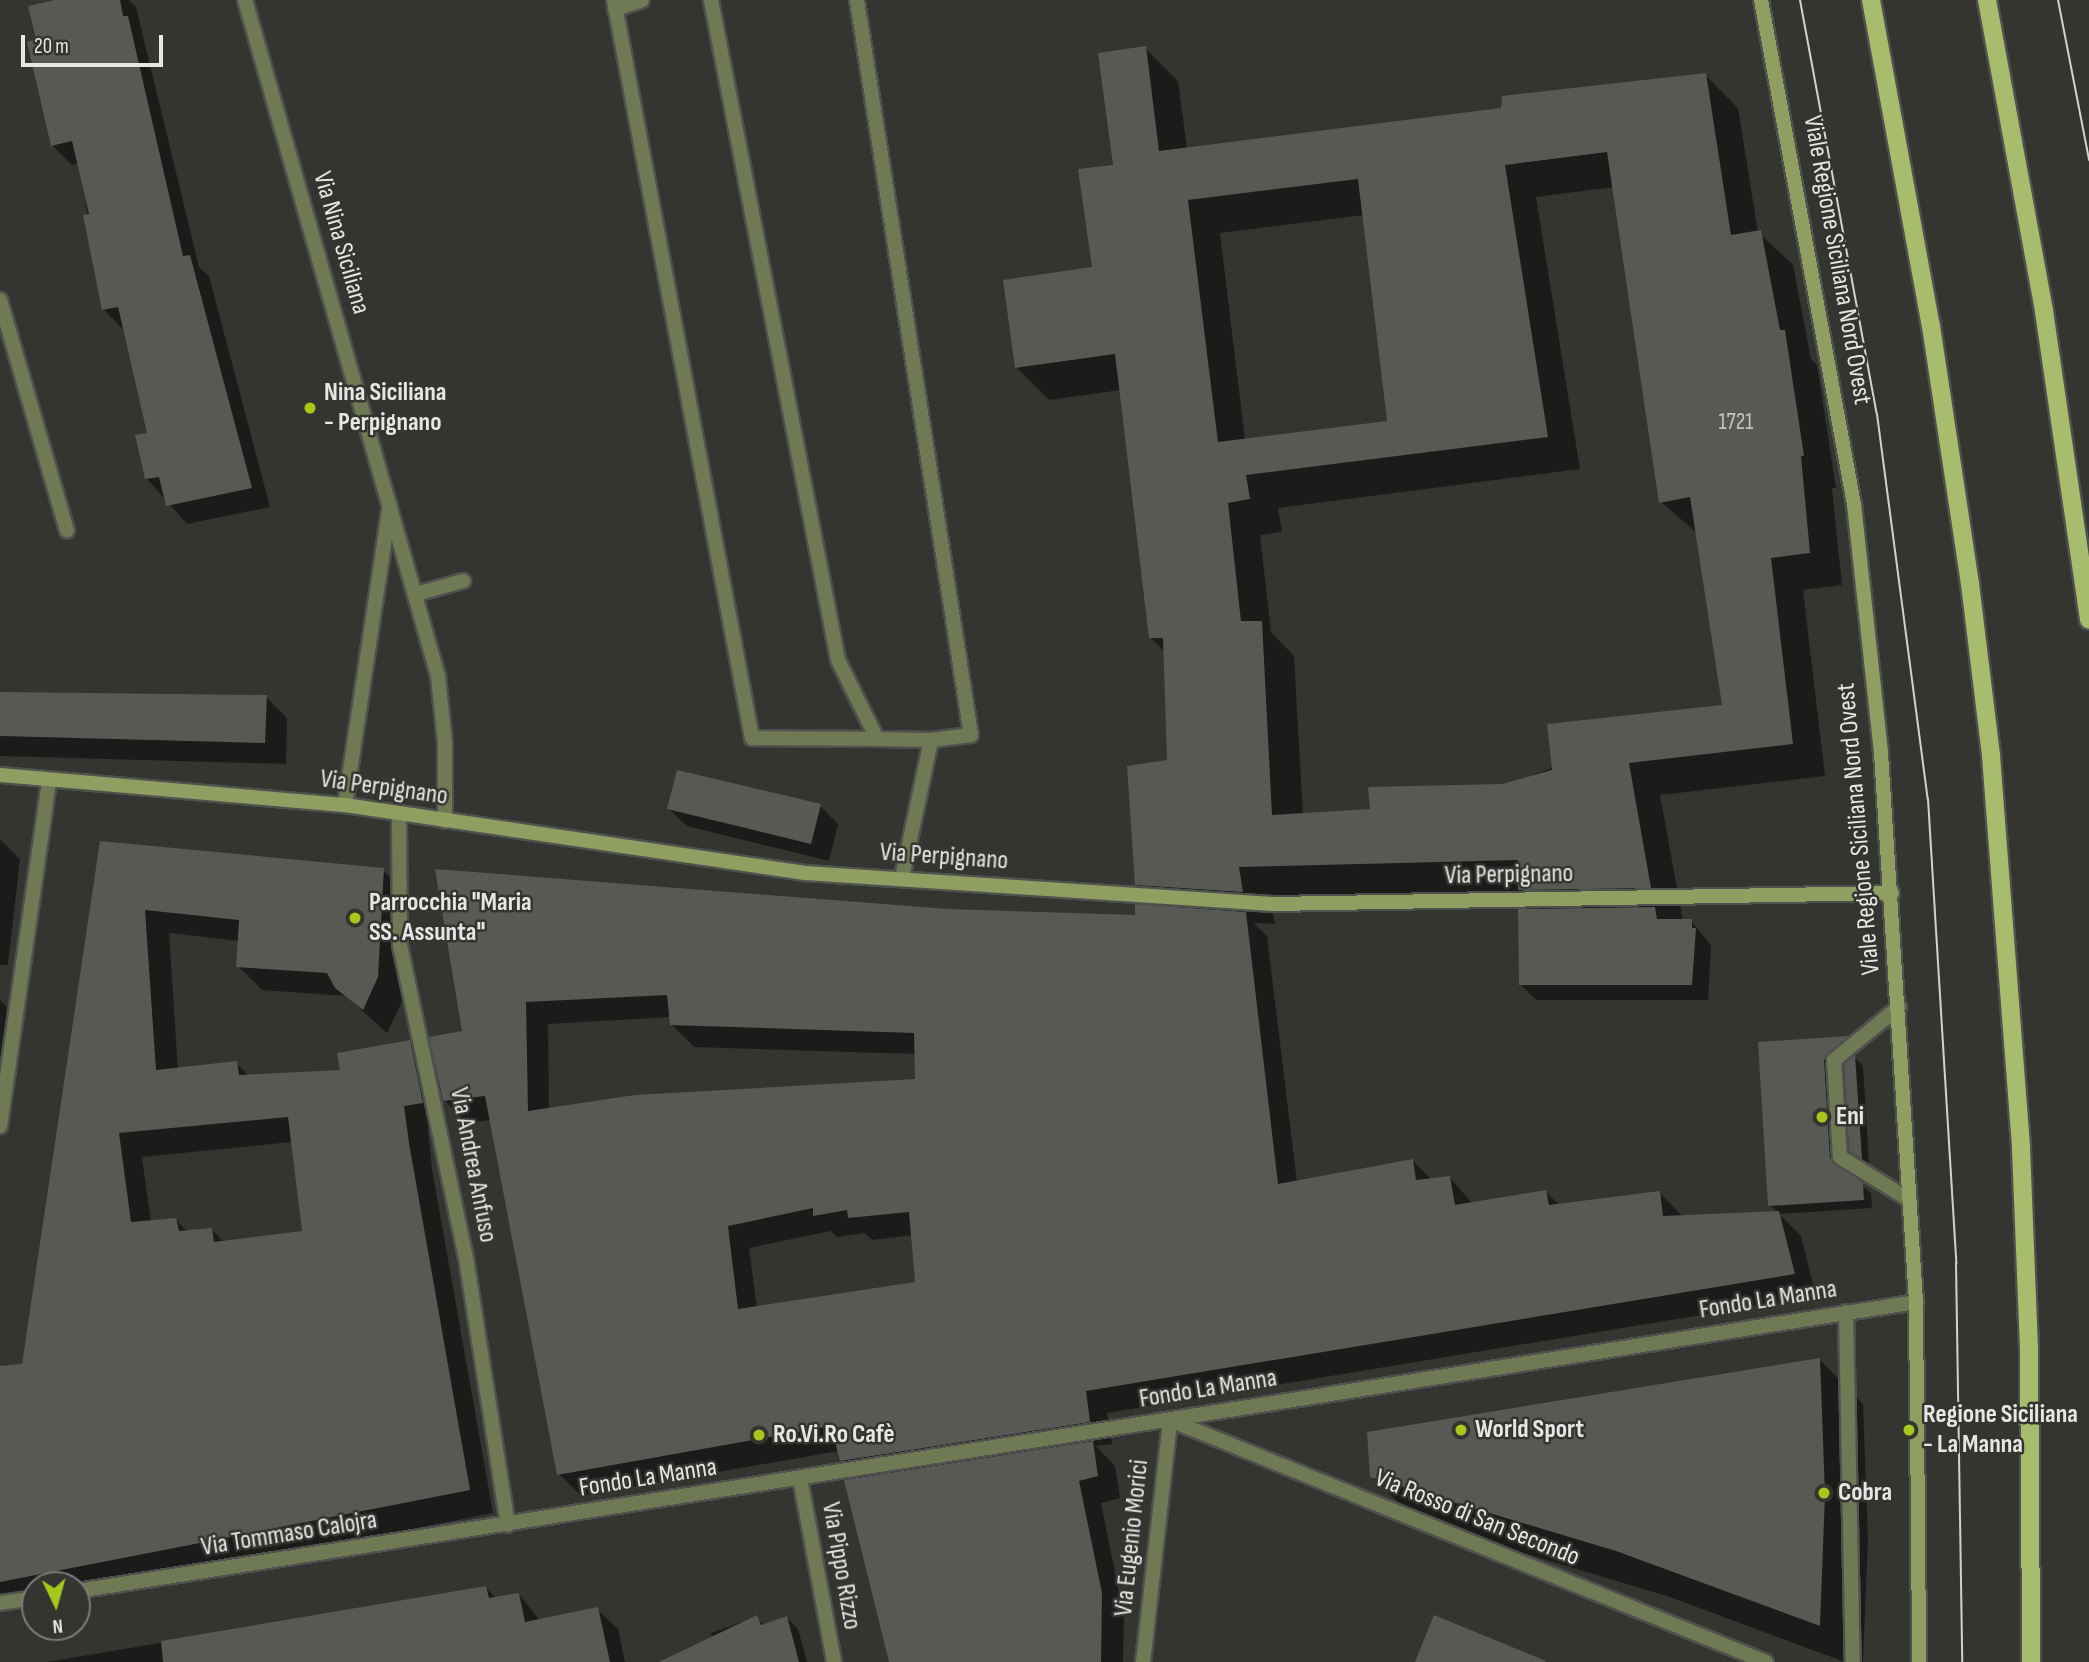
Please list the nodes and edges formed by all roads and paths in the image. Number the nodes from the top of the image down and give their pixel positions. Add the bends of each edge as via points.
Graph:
1 (245, 0) edge
2 (642, 0) edge
3 (711, 0) edge
4 (857, 0) edge
5 (1761, 0) edge
6 (1871, 0) edge
7 (1987, 0) edge
8 (614, 5) edge
9 (0, 300) edge
10 (391, 500) junction
11 (67, 530) dead end
12 (463, 581) dead end
13 (416, 594) junction
14 (2089, 620) edge
15 (877, 739) junction
16 (931, 740) junction
17 (0, 775) edge
18 (49, 780) junction
19 (345, 805) junction
20 (399, 814) junction
21 (445, 821) junction
22 (902, 878) junction
23 (1892, 893) junction
24 (1899, 1007) junction
25 (0, 1126) edge
26 (1910, 1200) junction
27 (1916, 1302) junction
28 (1846, 1312) junction
29 (1170, 1420) junction
30 (800, 1478) junction
31 (508, 1525) junction
32 (91, 1589) edge
33 (21, 1600) edge
34 (0, 1603) edge
35 (834, 1662) edge
36 (1143, 1662) edge
37 (1766, 1662) edge
38 (1853, 1662) edge
39 (1919, 1662) edge
40 (2031, 1662) edge

1 - 10 street, Via Nina Siciliana
2 - 8 street
3 - 15 street via 838,660
4 - 16 street via 971,735
5 - 23 street, Viale Regione Siciliana Nord Ovest via 1854,504
6 - 40 main road via 1931,326 1991,757 2021,1149 2029,1351
7 - 14 main road via 2044,311
8 - 15 street via 752,738
9 - 11 street
10 - 13 street, Via Nina Siciliana
10 - 19 street, Via Nina Siciliana
12 - 13 street
13 - 21 street, Via Nina Siciliana via 438,676 446,743
15 - 16 street
16 - 22 street
17 - 18 street, Via Perpignano
18 - 19 street, Via Perpignano
18 - 25 street
19 - 20 street, Via Perpignano
20 - 21 street, Via Perpignano
20 - 31 street, Via Andrea Anfuso via 400,945 467,1264
21 - 22 street, Via Perpignano via 804,873
22 - 23 street, Via Perpignano via 1273,904
23 - 24 street, Viale Regione Siciliana Nord Ovest
24 - 26 street, Viale Regione Siciliana Nord Ovest
24 - 26 street via 1834,1060 1840,1157
26 - 27 street, Viale Regione Siciliana Nord Ovest
27 - 28 street, Fondo La Manna
27 - 39 street, Viale Regione Siciliana Nord Ovest
28 - 29 street, Fondo La Manna
28 - 38 street
29 - 30 street, Fondo La Manna
29 - 36 street, Via Eugenio Morici
29 - 37 street, Via Rosso di San Secondo
30 - 31 street, Fondo La Manna
30 - 35 street, Via Pippo Rizzo
31 - 32 street, Via Tommaso Calojra
33 - 34 street

